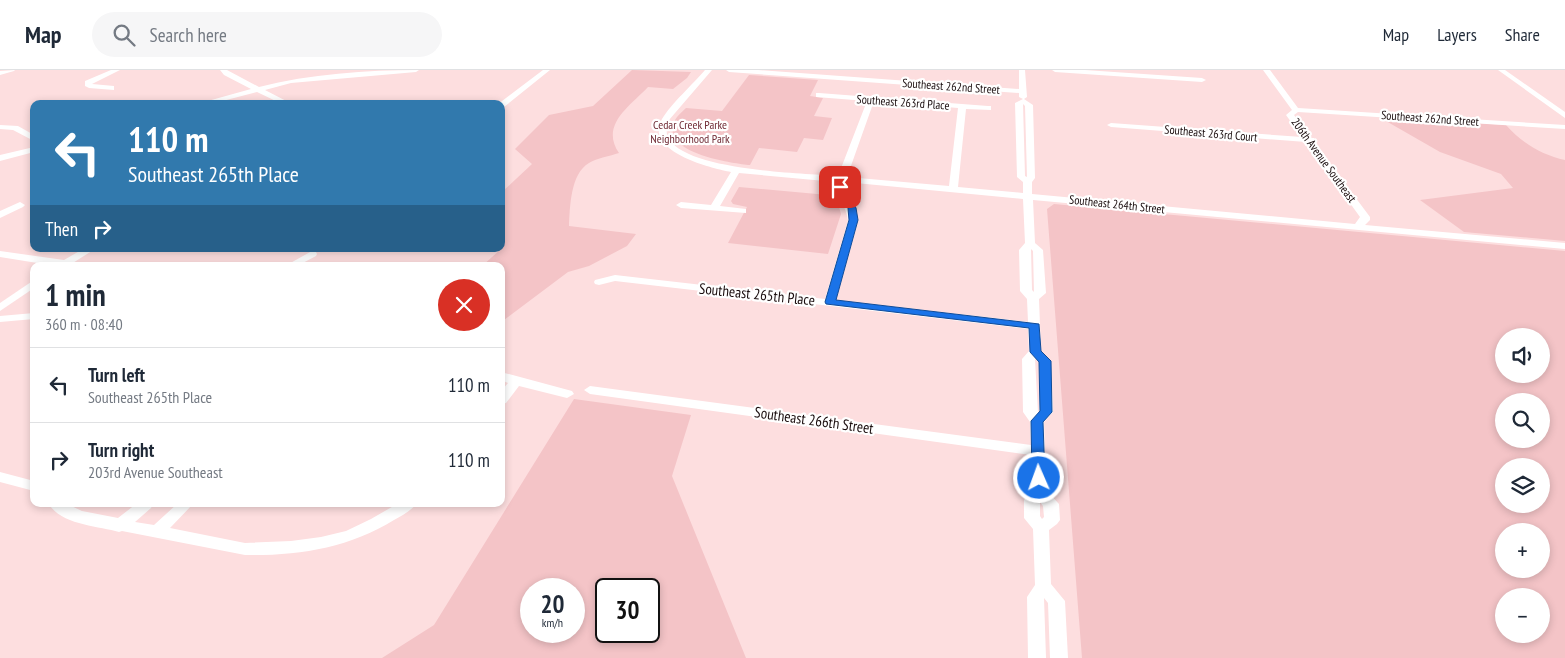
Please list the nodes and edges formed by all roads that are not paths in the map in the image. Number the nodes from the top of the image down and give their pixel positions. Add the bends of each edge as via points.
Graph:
1 (12, 70) edge
2 (117, 70) edge
3 (223, 70) edge
4 (416, 70) edge
5 (547, 70) edge
6 (709, 70) edge
7 (729, 70) edge
8 (1022, 70) edge
9 (1055, 70) edge
10 (1266, 70) edge
11 (1501, 70) edge
12 (0, 73) edge
13 (1202, 80) dead end
14 (111, 88) dead end
15 (257, 89) junction
16 (1023, 91) junction
17 (819, 95) dead end
18 (871, 99) junction
19 (216, 100) edge
20 (280, 100) edge
21 (505, 102) edge
22 (962, 106) junction
23 (988, 108) dead end
24 (1296, 110) junction
25 (1565, 116) edge
26 (1112, 125) dead end
27 (0, 127) edge
28 (1565, 127) edge
29 (30, 137) edge
30 (1311, 140) junction
31 (30, 150) edge
32 (0, 158) edge
33 (737, 169) junction
34 (842, 179) junction
35 (953, 188) junction
36 (1028, 195) junction
37 (20, 205) dead end
38 (681, 205) dead end
39 (714, 208) junction
40 (743, 211) dead end
41 (0, 214) edge
42 (1358, 226) junction
43 (1565, 246) edge
44 (85, 252) edge
45 (0, 254) edge
46 (312, 254) dead end
47 (46, 262) edge
48 (68, 262) edge
49 (297, 262) edge
50 (599, 282) dead end
51 (30, 286) edge
52 (830, 302) junction
53 (0, 308) edge
54 (30, 316) edge
55 (0, 319) edge
56 (1035, 326) junction
57 (505, 378) edge
58 (516, 382) junction
59 (590, 390) dead end
60 (567, 394) dead end
61 (505, 395) edge
62 (1038, 451) junction
63 (0, 477) edge
64 (30, 485) edge
65 (61, 507) edge
66 (142, 507) edge
67 (183, 507) edge
68 (403, 507) edge
69 (119, 526) junction
70 (156, 533) junction
71 (1043, 586) junction
72 (1037, 658) edge
73 (1059, 658) edge

1 - 12 street
2 - 14 street via 88,83 93,87
3 - 15 street
4 - 15 street via 291,81
5 - 21 street
6 - 33 street, Southeast 264th Street via 664,123 663,133 673,147 696,160
7 - 16 street, Southeast 262nd Street
8 - 16 street
9 - 13 street
10 - 24 street, 206th Avenue Southeast
11 - 25 street
15 - 19 street
15 - 20 street
16 - 36 street via 1024,100 1029,105 1031,178 1027,181
17 - 18 street, Southeast 263rd Place
18 - 22 street, Southeast 263rd Place
18 - 34 street
22 - 23 street, Southeast 263rd Place
22 - 35 street
24 - 28 street, Southeast 262nd Street
24 - 30 street, 206th Avenue Southeast via 1290,115
26 - 30 street, Southeast 263rd Court
27 - 29 street via 15,128
30 - 42 street, 206th Avenue Southeast via 1365,217
31 - 32 street
33 - 34 street, Southeast 264th Street
33 - 39 street
34 - 35 street, Southeast 264th Street
34 - 52 street via 840,187 852,208 853,220
35 - 36 street, Southeast 264th Street
36 - 42 street, Southeast 264th Street
36 - 56 street via 1030,244 1038,250 1039,260 1040,293 1033,298
37 - 41 street
38 - 39 street
39 - 40 street
42 - 43 street, Southeast 264th Street
44 - 48 street
45 - 47 street
46 - 49 street
50 - 52 street, Southeast 265th Place via 615,278
51 - 53 street
52 - 56 street, Southeast 265th Place
54 - 55 street
56 - 62 street via 1035,352 1045,361 1046,412 1037,421
57 - 58 street
58 - 60 street
58 - 61 street
59 - 62 street, Southeast 266th Street
62 - 71 street via 1039,492 1051,504 1052,520 1041,527
63 - 64 street
65 - 69 street via 69,513
66 - 69 street
67 - 70 street
68 - 70 street via 364,530 302,546 245,549
69 - 70 street
71 - 72 street via 1035,597
71 - 73 street via 1056,601

